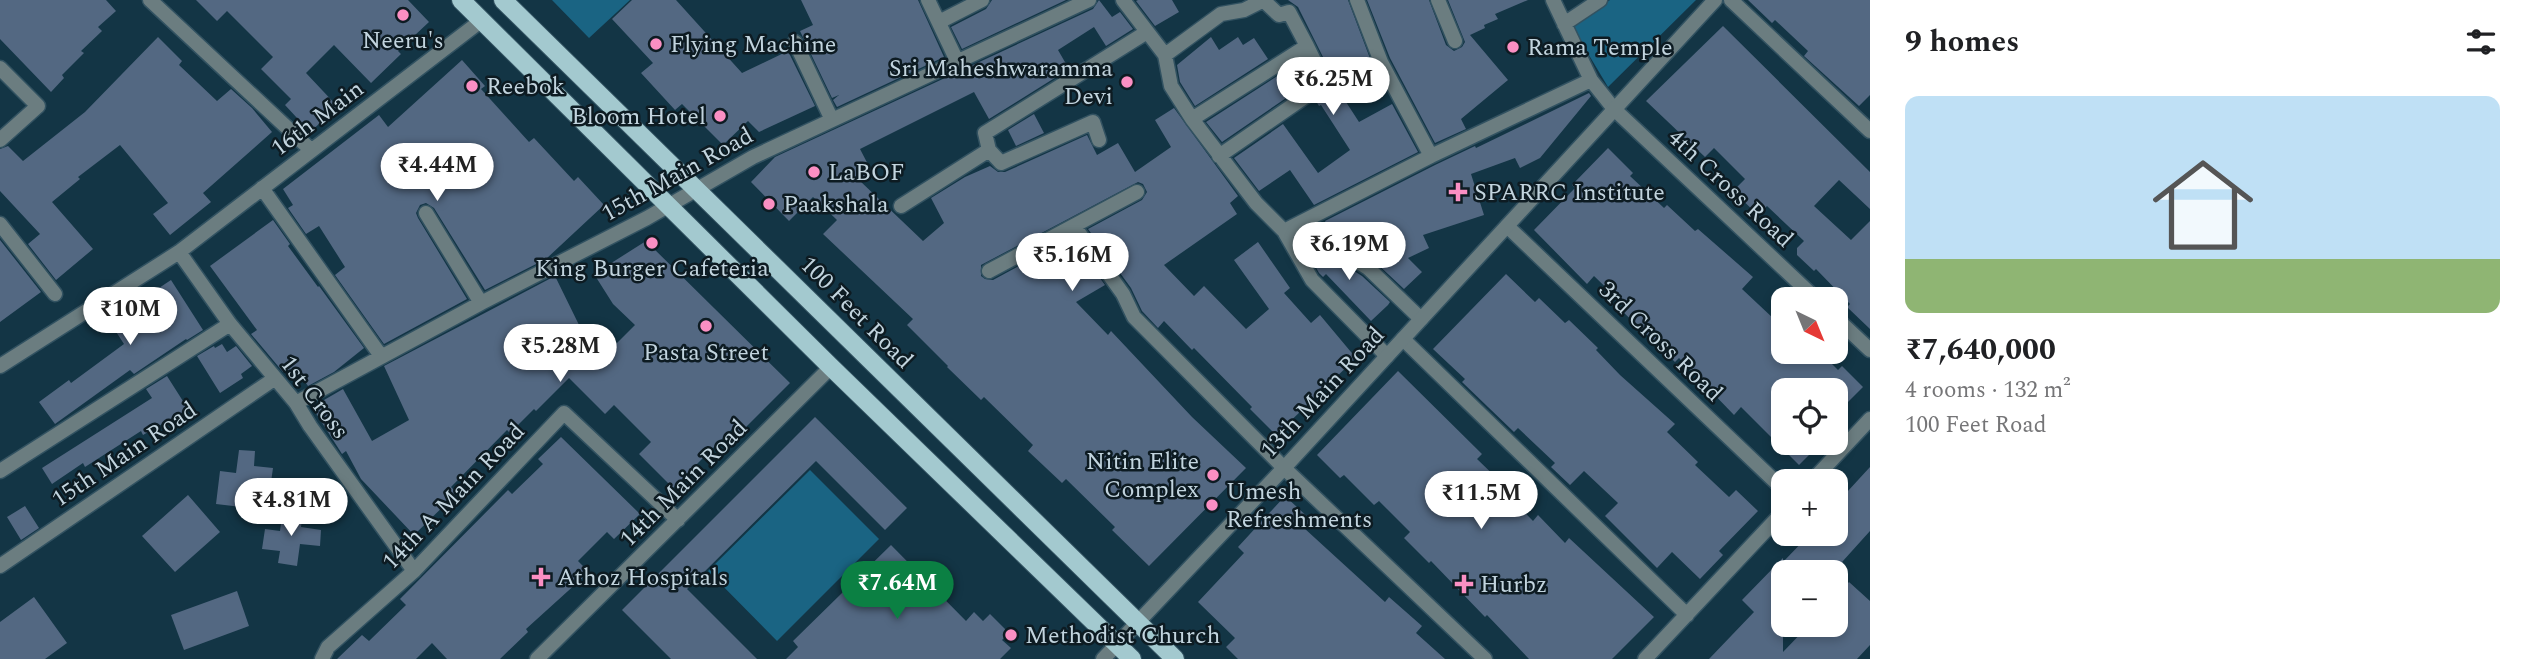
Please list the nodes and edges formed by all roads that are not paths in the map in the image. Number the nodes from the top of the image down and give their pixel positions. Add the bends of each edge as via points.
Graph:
1 (150, 0) edge
2 (461, 0) edge
3 (503, 0) edge
4 (928, 0) edge
5 (982, 0) edge
6 (1089, 0) edge
7 (1123, 0) edge
8 (1263, 0) edge
9 (1357, 0) edge
10 (1438, 0) edge
11 (1553, 0) edge
12 (1600, 0) edge
13 (1716, 0) edge
14 (1731, 0) edge
15 (482, 20) junction
16 (939, 22) junction
17 (1564, 24) junction
18 (1147, 32) junction
19 (1455, 41) dead end
20 (795, 42) dead end
21 (1307, 46) junction
22 (1165, 55) junction
23 (957, 61) junction
24 (0, 68) edge
25 (1591, 80) junction
26 (1614, 109) junction
27 (1192, 119) junction
28 (832, 120) junction
29 (1870, 131) edge
30 (0, 140) edge
31 (1098, 140) dead end
32 (311, 150) junction
33 (989, 150) junction
34 (1219, 156) junction
35 (1431, 156) junction
36 (262, 188) junction
37 (696, 188) junction
38 (1137, 192) dead end
39 (668, 204) junction
40 (901, 206) dead end
41 (426, 213) dead end
42 (0, 224) edge
43 (1074, 226) junction
44 (1507, 226) junction
45 (1284, 231) junction
46 (179, 252) junction
47 (989, 271) dead end
48 (1803, 287) edge
49 (55, 294) dead end
50 (481, 303) junction
51 (1421, 319) junction
52 (230, 324) junction
53 (1848, 329) edge
54 (1403, 339) junction
55 (1870, 350) edge
56 (381, 356) junction
57 (1387, 356) junction
58 (0, 366) edge
59 (831, 368) junction
60 (274, 379) junction
61 (296, 403) junction
62 (1870, 419) edge
63 (1284, 468) junction
64 (1823, 469) edge
65 (0, 471) edge
66 (1771, 478) edge
67 (678, 520) junction
68 (1771, 525) edge
69 (0, 566) edge
70 (414, 570) junction
71 (1687, 615) junction
72 (1138, 623) junction
73 (1118, 645) junction
74 (322, 659) edge
75 (537, 659) edge
76 (1102, 659) edge
77 (1132, 659) edge
78 (1175, 659) edge
79 (1485, 659) edge
80 (1645, 659) edge

1 - 32 street
2 - 15 main road
3 - 37 main road, 100 Feet Road
4 - 16 street
5 - 16 street
6 - 23 street, 15th Main Road
7 - 18 street
8 - 21 street via 1279,15 1289,12
8 - 22 street via 1221,14
9 - 35 street via 1381,62
10 - 19 street
11 - 17 street, 4th Cross Road
12 - 17 street
13 - 26 street, 13th Main Road
14 - 29 street
15 - 32 street, 16th Main
15 - 39 main road
16 - 23 street
17 - 25 street, 4th Cross Road
18 - 22 street
18 - 33 street via 985,134
20 - 28 street
21 - 27 street
21 - 34 street via 1325,83
22 - 27 street via 1171,86
23 - 28 street, 15th Main Road
24 - 30 street via 38,106
25 - 26 street, 4th Cross Road
25 - 35 street
26 - 44 street, 13th Main Road
26 - 48 street, 4th Cross Road
27 - 34 street
28 - 37 street, 15th Main Road
31 - 33 street via 1093,122 1001,163
32 - 36 street, 16th Main
33 - 40 street
34 - 45 street
35 - 45 street
36 - 46 street, 16th Main
36 - 56 street
37 - 39 street, 15th Main Road
37 - 72 main road, 100 Feet Road
38 - 43 street
39 - 50 street, 15th Main Road
39 - 59 main road
41 - 50 street
42 - 49 street
43 - 47 street
43 - 63 street via 1134,317
44 - 51 street, 13th Main Road
44 - 66 street, 3rd Cross Road
45 - 51 street via 1306,229 1368,268
45 - 57 street via 1312,280
46 - 52 street, 1st Cross
46 - 58 street, 16th Main
50 - 56 street, 15th Main Road
51 - 54 street, 13th Main Road
52 - 60 street, 1st Cross
52 - 65 street
53 - 55 street
54 - 57 street, 13th Main Road
54 - 71 street
56 - 61 street, 15th Main Road
57 - 63 street, 13th Main Road
59 - 67 street, 14th Main Road
59 - 73 main road
60 - 61 street, 1st Cross
60 - 69 street, 15th Main Road
61 - 70 street, 1st Cross
62 - 64 street
63 - 72 street, 13th Main Road
63 - 79 street
67 - 70 street, 14th A Main Road via 564,413
67 - 75 street, 14th Main Road
68 - 71 street
70 - 74 street, 14th A Main Road via 328,647
71 - 80 street
72 - 73 street, 13th Main Road
72 - 78 main road, 100 Feet Road
73 - 76 street, 13th Main Road
73 - 77 main road

